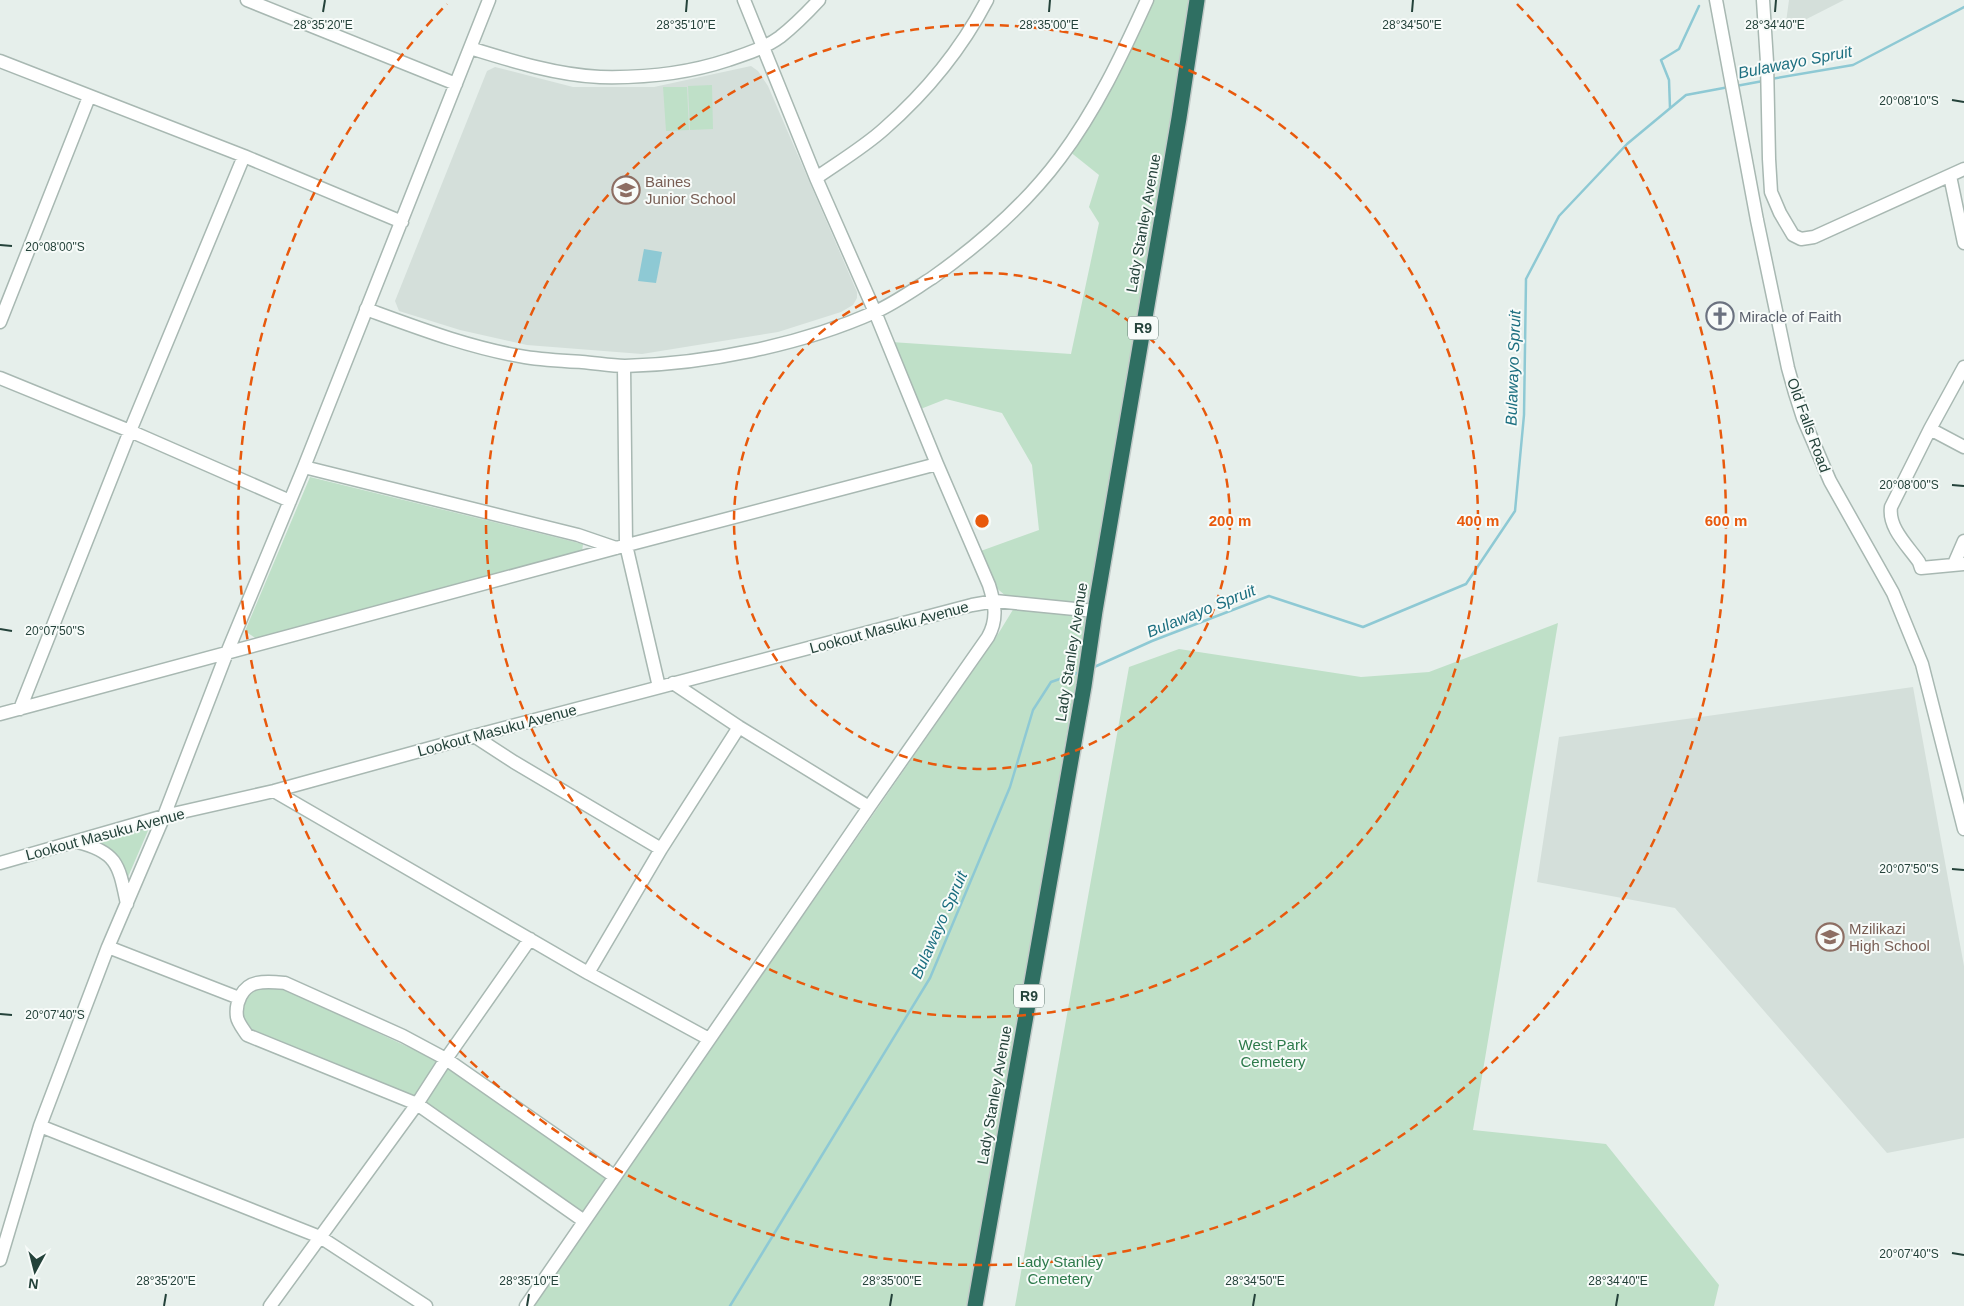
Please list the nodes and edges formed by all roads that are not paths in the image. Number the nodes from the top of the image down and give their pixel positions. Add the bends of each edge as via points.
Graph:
1 (247, 0) edge
2 (489, 0) edge
3 (744, 0) edge
4 (819, 0) edge
5 (987, 0) edge
6 (1146, 0) edge
7 (1716, 0) edge
8 (1763, 0) edge
9 (1197, 1) edge
10 (764, 47) junction
11 (470, 48) junction
12 (0, 61) edge
13 (456, 84) junction
14 (89, 97) junction
15 (244, 156) junction
16 (1964, 169) edge
17 (1950, 176) junction
18 (816, 178) junction
19 (402, 222) junction
20 (1964, 243) edge
21 (366, 309) junction
22 (875, 312) junction
23 (0, 322) edge
24 (624, 366) junction
25 (1964, 367) edge
26 (0, 378) edge
27 (1930, 428) junction
28 (130, 430) junction
29 (1964, 447) edge
30 (937, 464) junction
31 (304, 467) junction
32 (290, 501) junction
33 (1964, 541) edge
34 (621, 546) junction
35 (1959, 564) edge
36 (995, 601) junction
37 (1095, 611) junction
38 (226, 654) junction
39 (673, 684) junction
40 (660, 687) junction
41 (20, 709) junction
42 (0, 714) edge
43 (739, 727) junction
44 (474, 736) junction
45 (274, 791) junction
46 (869, 807) junction
47 (164, 816) junction
48 (1964, 828) edge
49 (74, 842) junction
50 (661, 849) junction
51 (0, 863) edge
52 (126, 904) junction
53 (530, 939) junction
54 (108, 947) junction
55 (588, 973) junction
56 (239, 998) junction
57 (709, 1039) junction
58 (446, 1059) junction
59 (417, 1104) junction
60 (40, 1126) junction
61 (614, 1176) junction
62 (584, 1221) junction
63 (320, 1237) junction
64 (0, 1260) edge
65 (270, 1306) edge
66 (426, 1306) edge
67 (526, 1306) edge
68 (975, 1306) edge

1 - 13 street
2 - 11 street
3 - 10 street
4 - 10 street via 780,37
5 - 18 street via 976,22 936,76 884,129
6 - 22 street via 1100,98 1060,159 1006,220 964,255 902,298
7 - 48 street, Old Falls Road via 1788,368 1830,481 1893,592 1919,656
8 - 17 street via 1771,192 1793,235 1807,239 1814,237
9 - 37 highway, Lady Stanley Avenue / R9
10 - 11 street via 714,64 635,76 559,71 514,62
10 - 18 street
11 - 13 street
12 - 14 street
13 - 19 street
14 - 15 street
14 - 23 street
15 - 19 street
15 - 28 street
16 - 17 street
17 - 20 street
18 - 22 street
19 - 21 street
21 - 24 street via 455,341 526,357
21 - 31 street
22 - 24 street via 758,349 706,359
22 - 30 street
24 - 34 street
25 - 27 street
26 - 28 street
27 - 29 street
27 - 35 street via 1891,507 1890,517 1921,568
28 - 32 street
28 - 41 street
30 - 34 street
30 - 36 street
31 - 32 street
31 - 34 street
32 - 38 street
33 - 35 street
34 - 38 street
34 - 40 street
36 - 37 street, Lookout Masuku Avenue
36 - 39 street, Lookout Masuku Avenue
36 - 46 street via 994,627 988,637
37 - 68 highway, Lady Stanley Avenue / R9
38 - 41 street
38 - 47 street
39 - 40 street, Lookout Masuku Avenue
39 - 43 street
40 - 44 street, Lookout Masuku Avenue
41 - 42 street
43 - 46 street
43 - 50 street
44 - 45 street, Lookout Masuku Avenue
44 - 50 street
45 - 47 street, Lookout Masuku Avenue
45 - 53 street
46 - 57 street
47 - 49 street, Lookout Masuku Avenue
47 - 52 street
49 - 51 street, Lookout Masuku Avenue
49 - 52 street via 100,849 110,856 119,872
50 - 55 street
52 - 54 street
53 - 55 street
53 - 58 street
54 - 56 street
54 - 60 street
55 - 57 street
56 - 58 street via 255,983 285,983
56 - 59 street via 237,1017 247,1035
57 - 61 street
58 - 59 street
58 - 61 street
59 - 62 street
59 - 63 street
60 - 63 street
60 - 64 street
61 - 62 street
62 - 67 street
63 - 65 street
63 - 66 street

